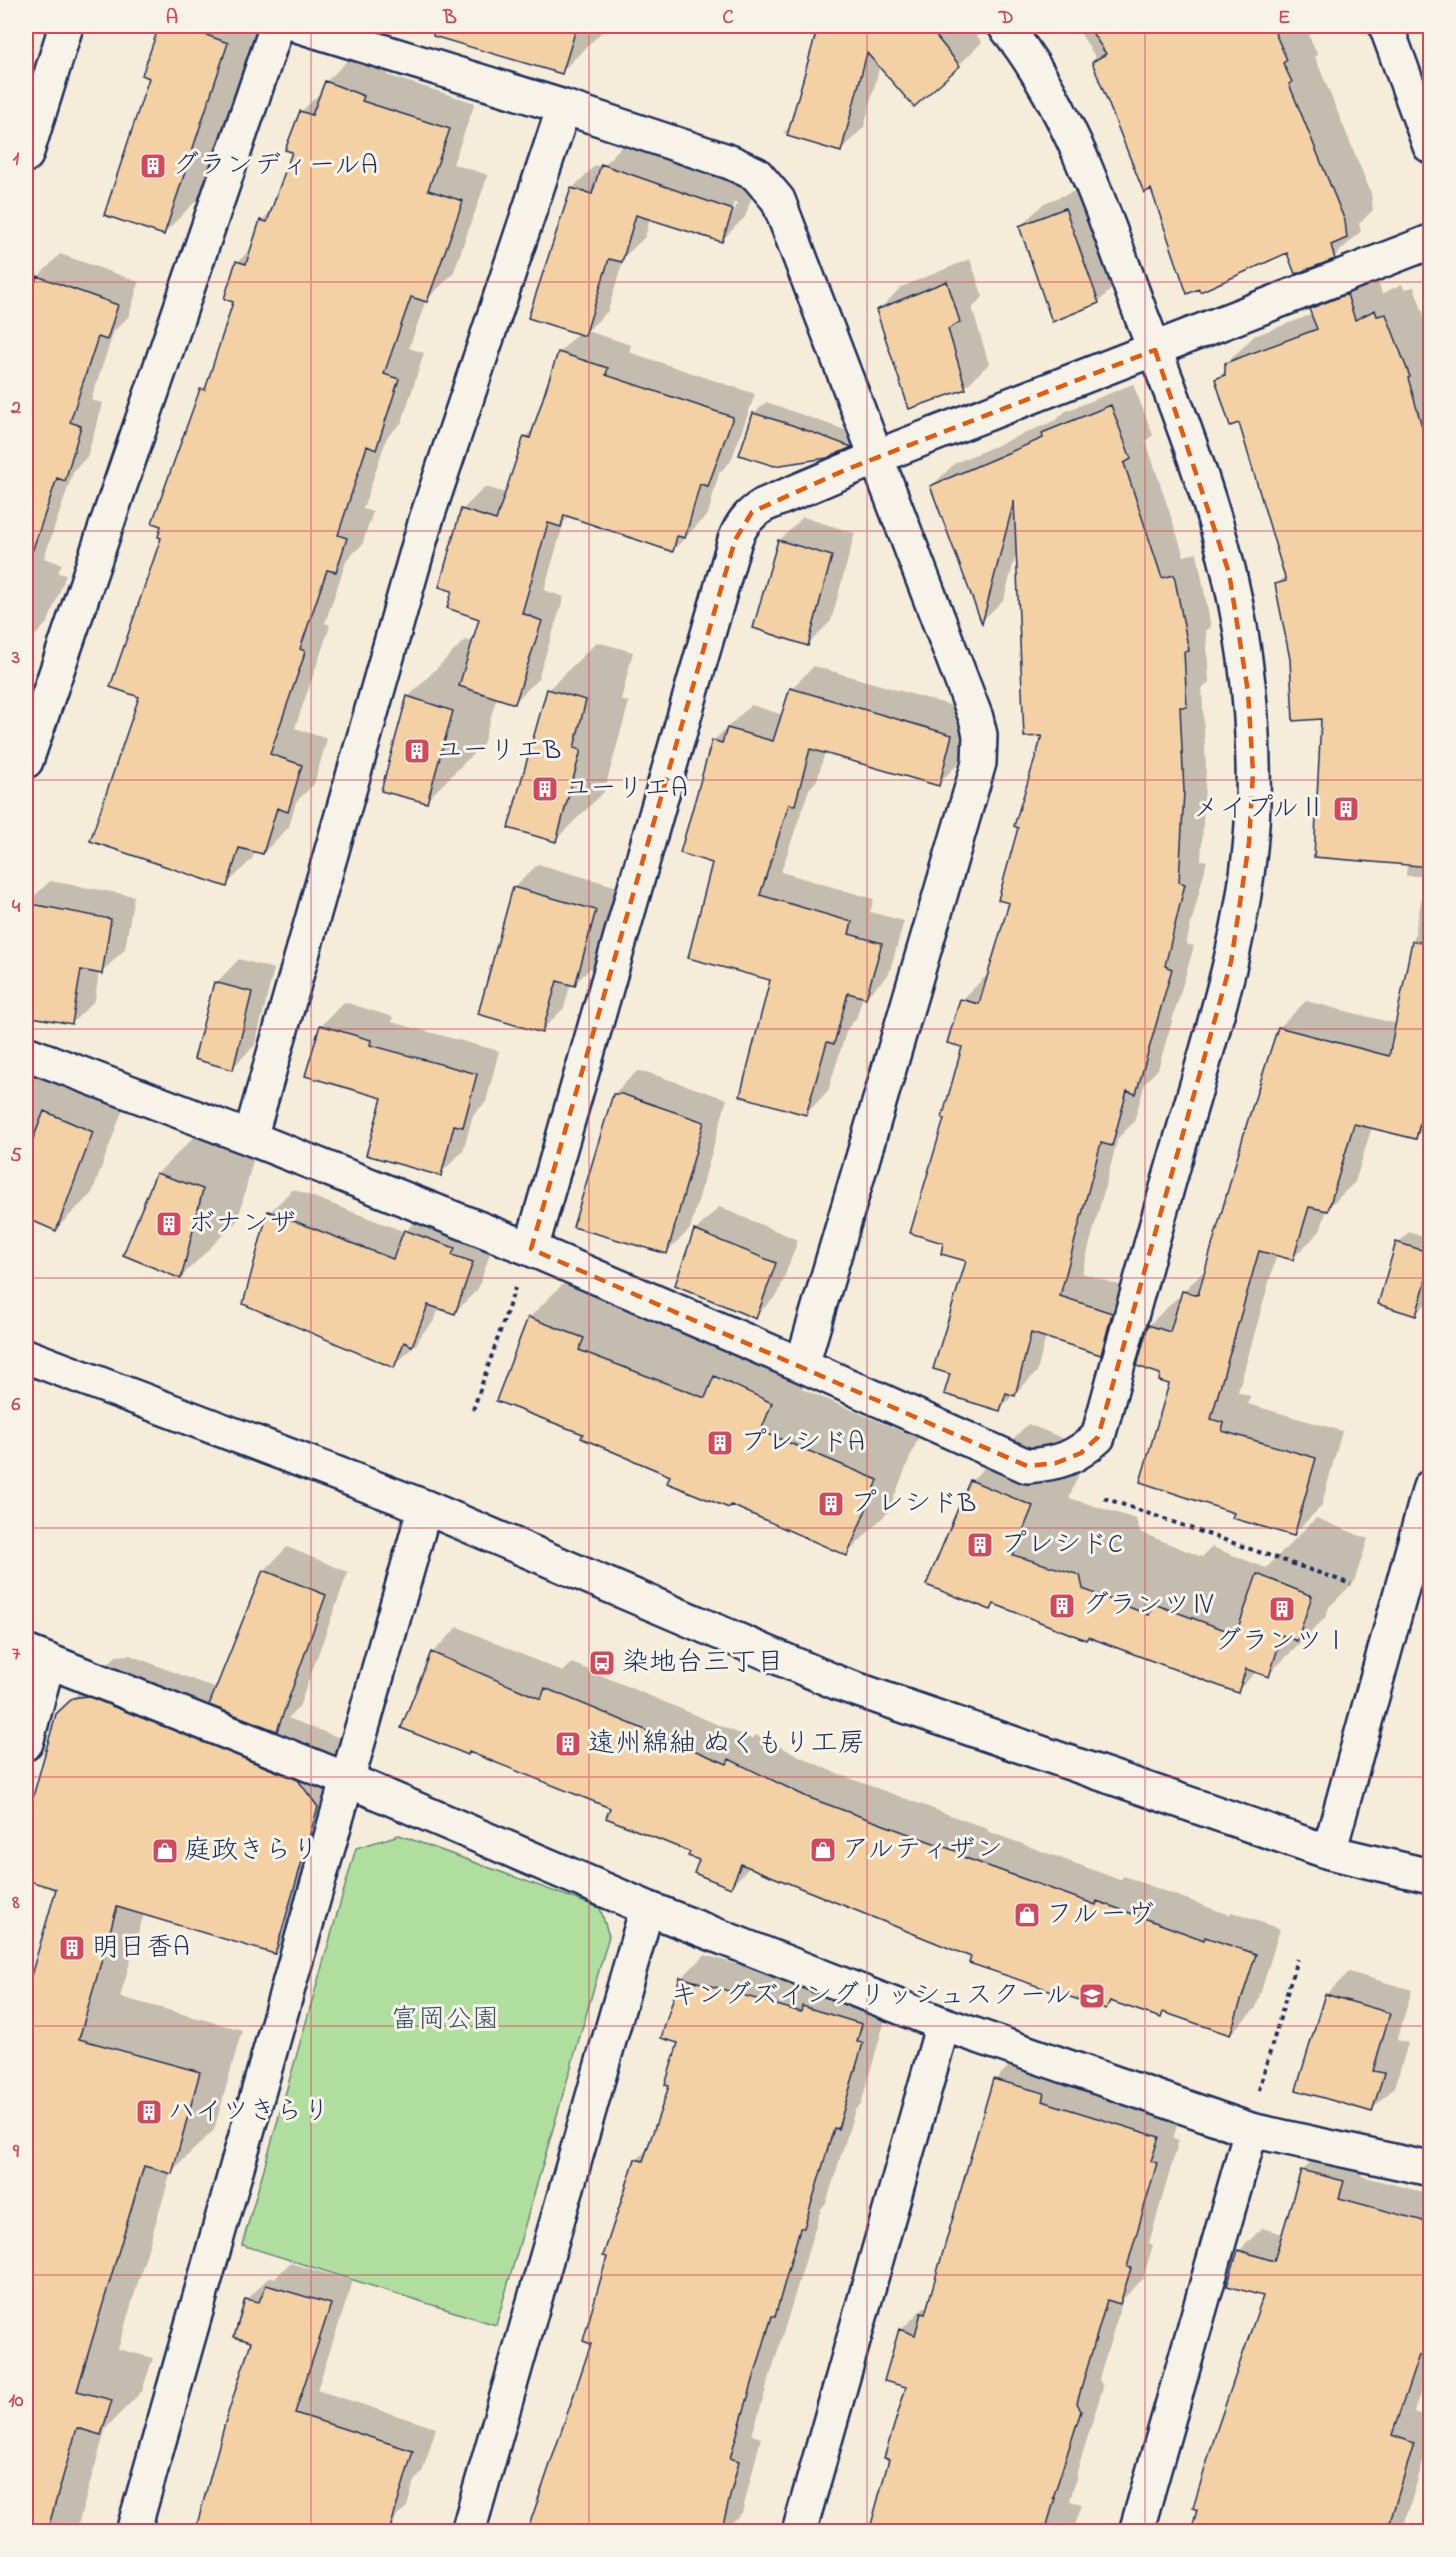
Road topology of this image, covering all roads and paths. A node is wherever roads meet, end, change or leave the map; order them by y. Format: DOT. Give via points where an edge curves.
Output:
graph roads {
  1 [pos="66,26"];
  2 [pos="277,26"];
  3 [pos="300,26"];
  4 [pos="1005,26"];
  5 [pos="1386,26"];
  6 [pos="564,107"];
  7 [pos="1431,146"];
  8 [pos="26,155"];
  9 [pos="1431,242"];
  10 [pos="1155,350"];
  11 [pos="876,458"];
  12 [pos="26,761"];
  13 [pos="26,1053"];
  14 [pos="250,1138"];
  15 [pos="524,1263"];
  16 [pos="26,1356"];
  17 [pos="802,1365"];
  18 [pos="473,1410"];
  19 [pos="1431,1487"];
  20 [pos="1104,1498"];
  21 [pos="425,1507"];
  22 [pos="1351,1584"];
  23 [pos="37,1656"];
  24 [pos="26,1743"];
  25 [pos="348,1780"];
  26 [pos="1329,1852"];
  27 [pos="1431,1876"];
  28 [pos="647,1908"];
  29 [pos="1297,1959"];
  30 [pos="943,2024"];
  31 [pos="1258,2093"];
  32 [pos="1251,2130"];
  33 [pos="1431,2169"];
  34 [pos="133,2532"];
  35 [pos="468,2532"];
  36 [pos="800,2532"];
  37 [pos="1136,2532"];
  1 -- 8 [label="street"];
  2 -- 12 [label="street"];
  3 -- 6 [label="street"];
  4 -- 10 [label="street" via="1030,57 1065,125"];
  5 -- 7 [label="street"];
  6 -- 11 [label="street" via="730,162 756,174 769,187 778,200"];
  6 -- 14 [label="street" via="426,520"];
  9 -- 10 [label="street"];
  10 -- 11 [label="street"];
  10 -- 17 [label="street" via="1229,573 1248,692 1253,807 1232,962 1098,1437 1081,1453 1056,1463 1027,1466"];
  11 -- 15 [label="street" via="764,505 741,524"];
  11 -- 17 [label="street" via="976,718 979,763"];
  13 -- 14 [label="street"];
  14 -- 15 [label="street"];
  15 -- 17 [label="street"];
  15 -- 18 [label="path"];
  16 -- 21 [label="street"];
  19 -- 26 [label="street"];
  20 -- 22 [label="path"];
  21 -- 25 [label="street"];
  21 -- 26 [label="street" via="838,1683"];
  23 -- 24 [label="street"];
  23 -- 25 [label="street"];
  25 -- 28 [label="street"];
  25 -- 34 [label="street"];
  26 -- 27 [label="street"];
  28 -- 30 [label="street"];
  28 -- 35 [label="street"];
  29 -- 31 [label="path"];
  30 -- 32 [label="street"];
  30 -- 36 [label="street"];
  32 -- 33 [label="street"];
  32 -- 37 [label="street"];
}
